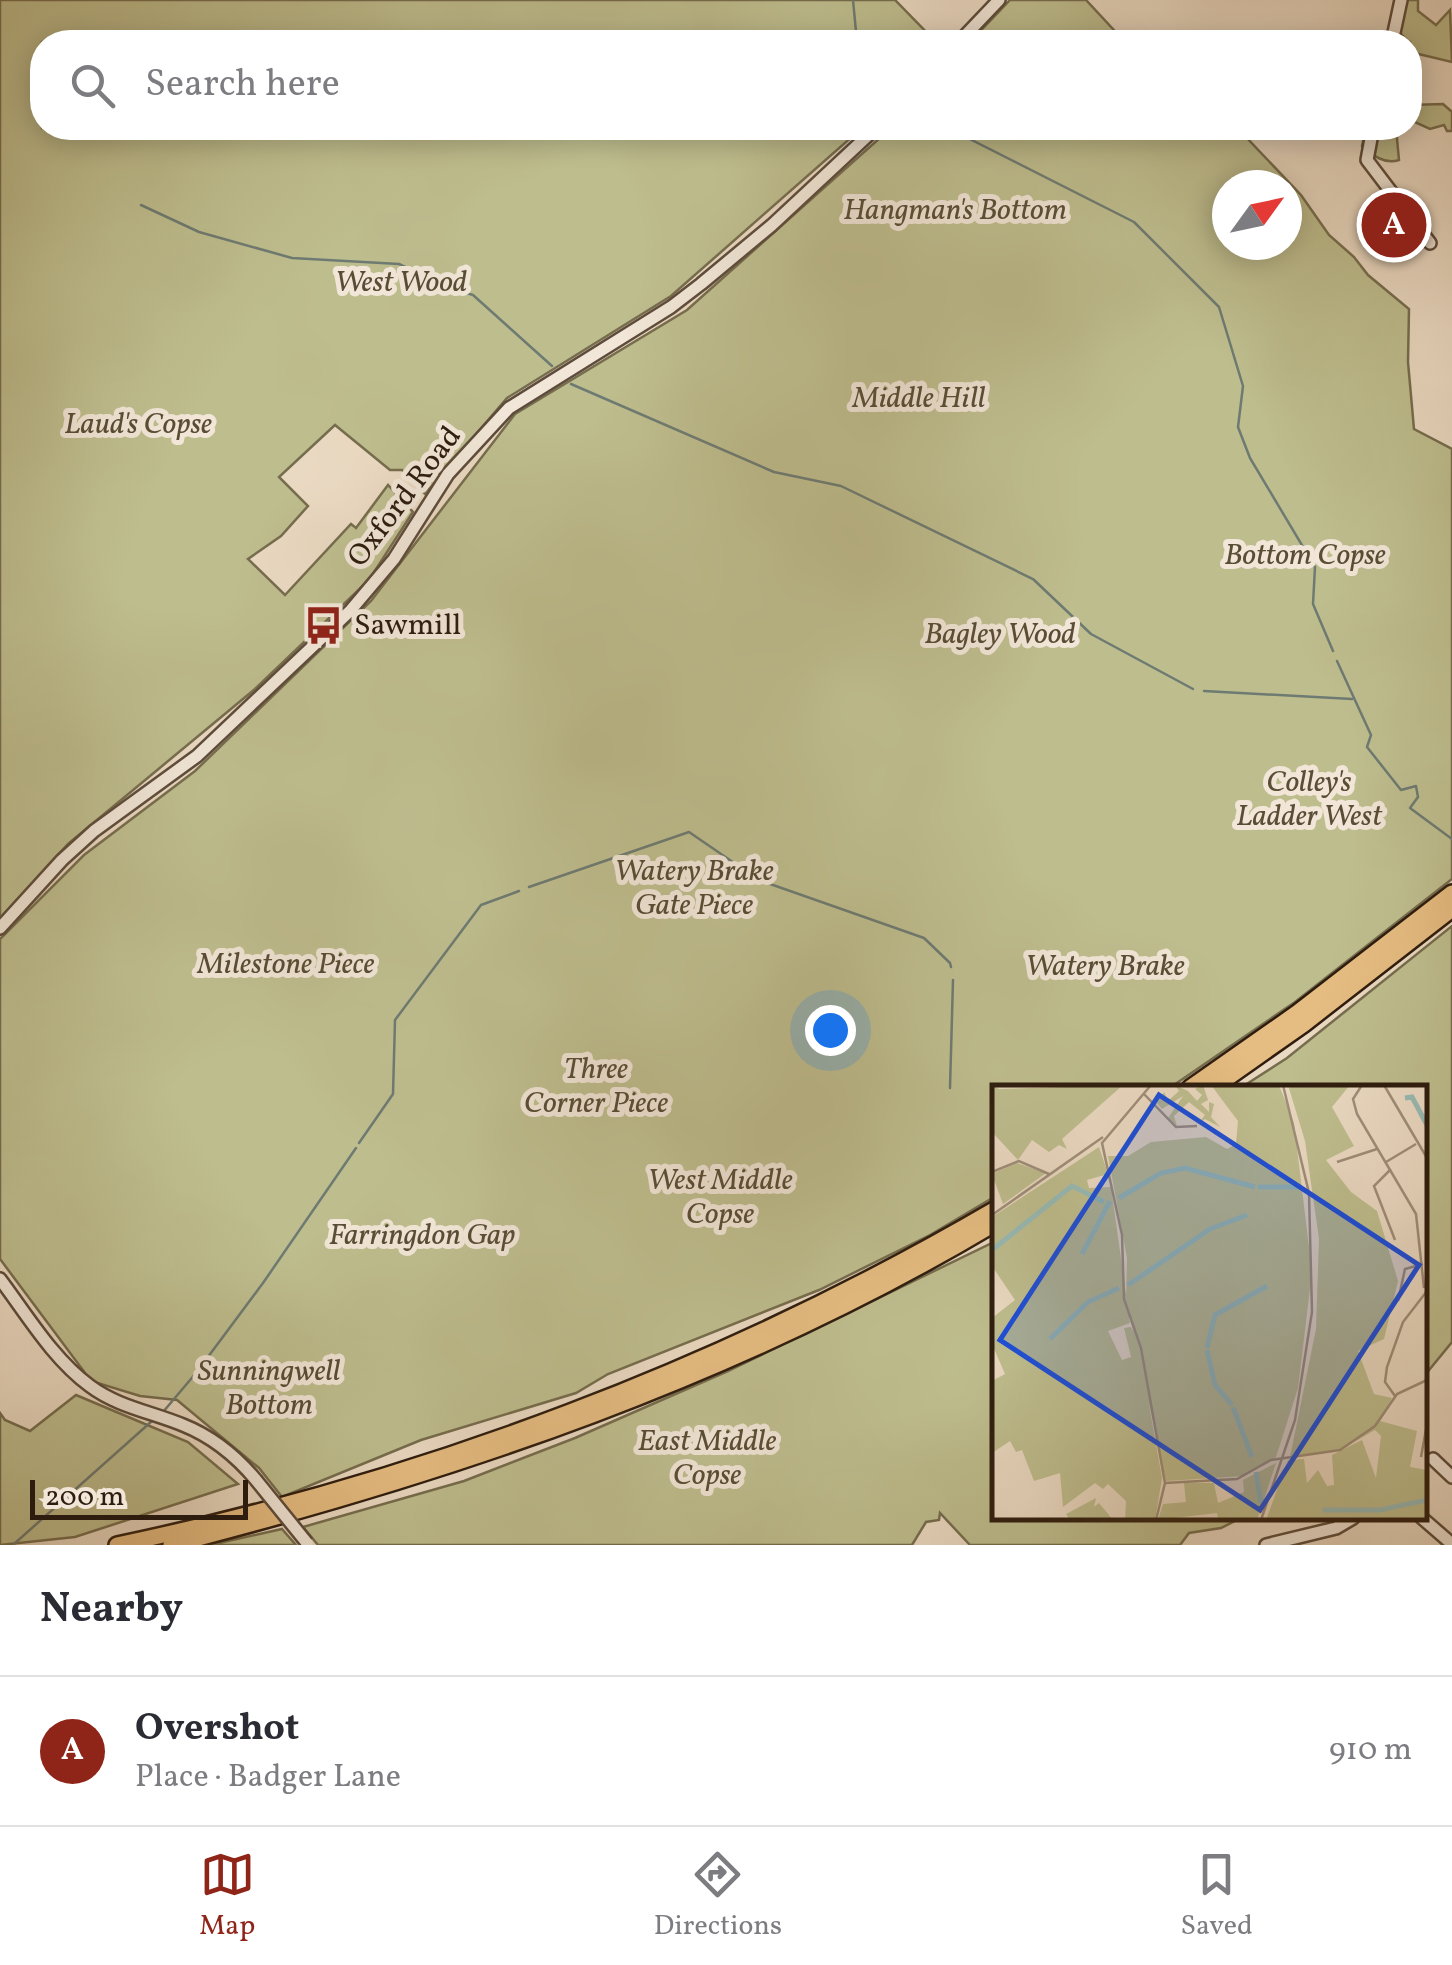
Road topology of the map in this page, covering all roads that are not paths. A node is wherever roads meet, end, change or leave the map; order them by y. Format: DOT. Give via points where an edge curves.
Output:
graph roads {
  1 [pos="999,0"];
  2 [pos="1401,0"];
  3 [pos="970,30"];
  4 [pos="1395,30"];
  5 [pos="863,140"];
  6 [pos="1371,140"];
  7 [pos="1430,243"];
  8 [pos="1452,893"];
  9 [pos="1452,908"];
  10 [pos="0,928"];
  11 [pos="1194,1085"];
  12 [pos="1216,1085"];
  13 [pos="992,1211"];
  14 [pos="992,1225"];
  15 [pos="0,1279"];
  16 [pos="1433,1459"];
  17 [pos="1452,1477"];
  18 [pos="1350,1520"];
  19 [pos="1424,1520"];
  20 [pos="1299,1540"];
  21 [pos="308,1544"];
  22 [pos="1452,1544"];
  23 [pos="117,1545"];
  24 [pos="170,1545"];
  25 [pos="1266,1545"];
  1 -- 3 [label="street"];
  2 -- 4 [label="street"];
  5 -- 10 [label="street, Oxford Road" via="702,284 509,408 448,474 350,611 197,756 62,860"];
  6 -- 7 [label="street" via="1367,160"];
  8 -- 11 [label="highway"];
  9 -- 12 [label="highway"];
  13 -- 23 [label="highway" via="748,1336 572,1409 311,1496"];
  14 -- 24 [label="highway" via="754,1348 559,1428 314,1508"];
  15 -- 21 [label="street, bridge" via="89,1386 213,1440 236,1457"];
  16 -- 17 [label="street"];
  18 -- 20 [label="street"];
  19 -- 22 [label="street"];
  20 -- 25 [label="street"];
}
